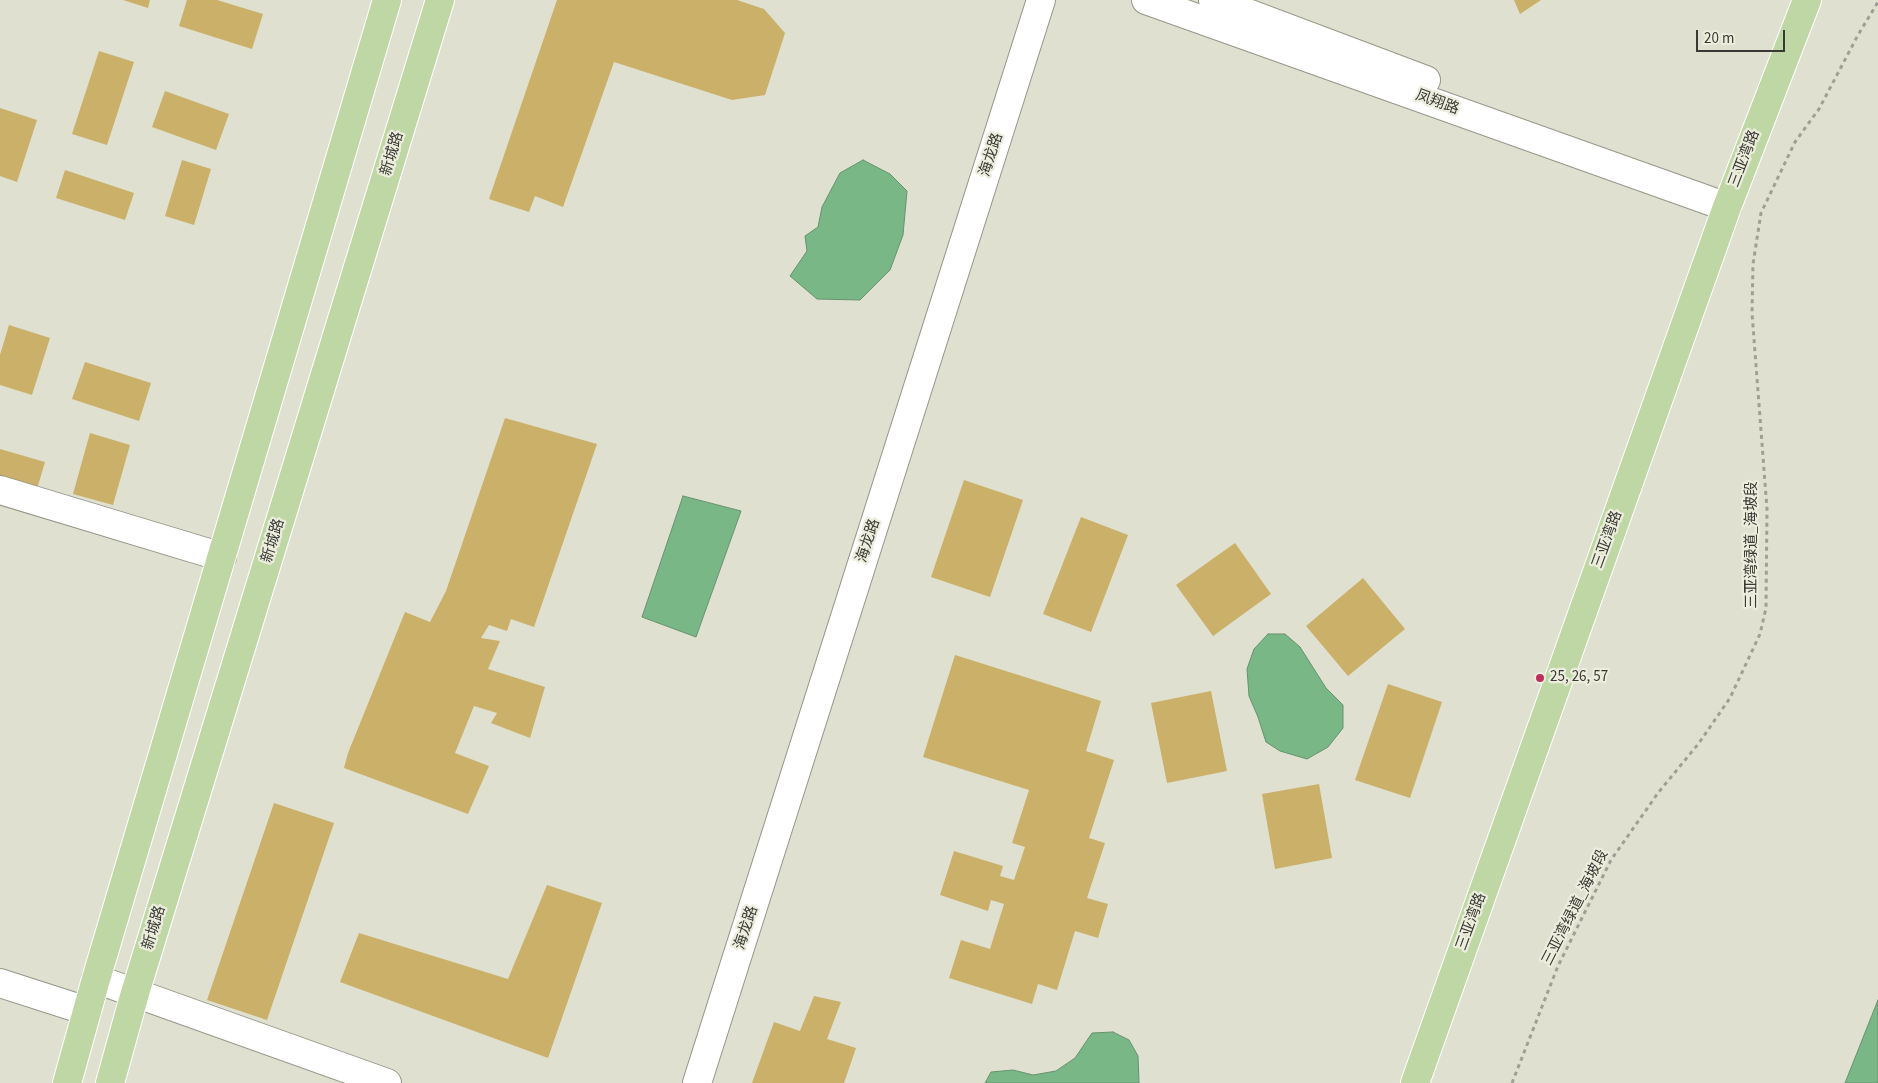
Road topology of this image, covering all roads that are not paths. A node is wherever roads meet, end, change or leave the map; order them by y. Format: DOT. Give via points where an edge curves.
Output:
graph roads {
  1 [pos="387,0"];
  2 [pos="440,0"];
  3 [pos="1041,0"];
  4 [pos="1146,0"];
  5 [pos="1213,0"];
  6 [pos="1807,0"];
  7 [pos="1729,200"];
  8 [pos="0,490"];
  9 [pos="222,557"];
  10 [pos="96,979"];
  11 [pos="0,983"];
  12 [pos="135,993"];
  13 [pos="87,1011"];
  14 [pos="67,1083"];
  15 [pos="110,1083"];
  16 [pos="387,1083"];
  17 [pos="697,1083"];
  18 [pos="1415,1083"];
  1 -- 9 [label="main road"];
  2 -- 12 [label="main road, 新城路"];
  3 -- 17 [label="street, 海龙路"];
  4 -- 7 [label="street, 凤翔路"];
  5 -- 7 [label="street, 凤翔路"];
  6 -- 7 [label="main road, 三亚湾路"];
  7 -- 18 [label="main road, 三亚湾路"];
  8 -- 9 [label="street"];
  9 -- 10 [label="main road"];
  10 -- 12 [label="street"];
  10 -- 13 [label="main road"];
  11 -- 13 [label="street"];
  12 -- 15 [label="main road, 新城路"];
  12 -- 16 [label="street"];
  13 -- 14 [label="main road"];
}
